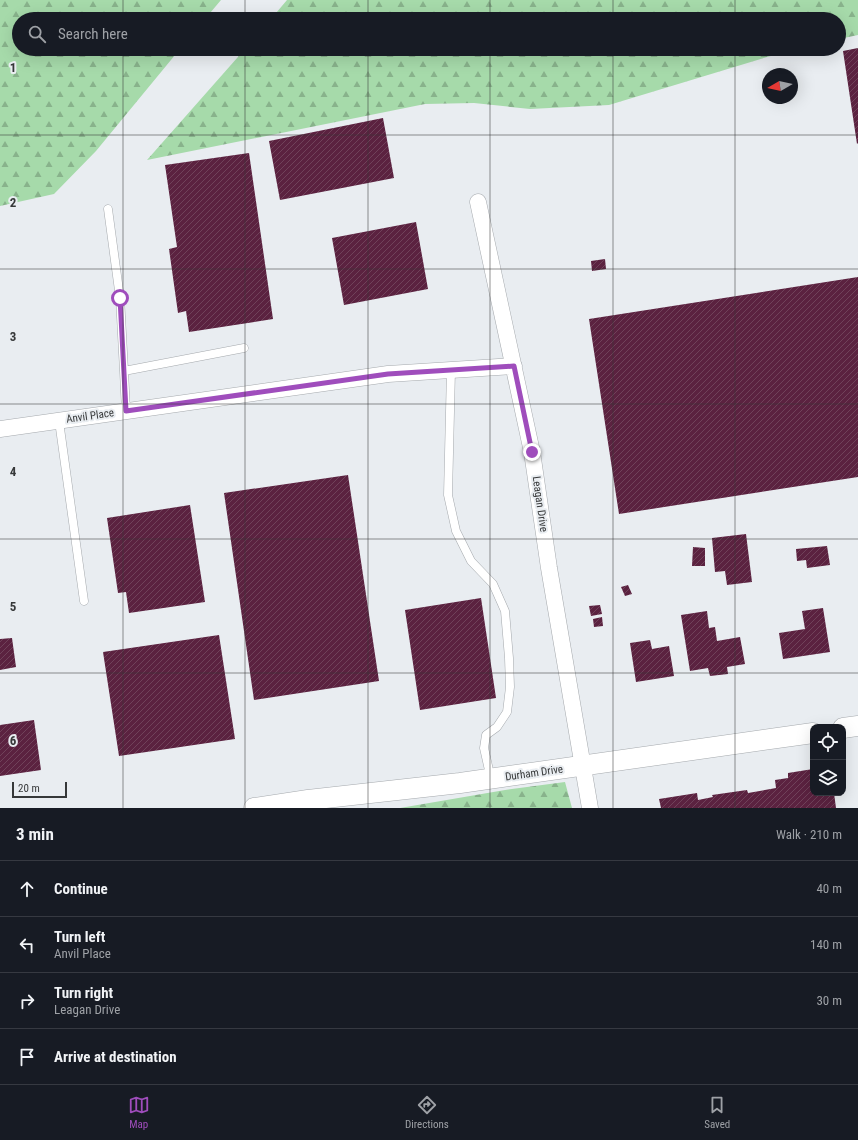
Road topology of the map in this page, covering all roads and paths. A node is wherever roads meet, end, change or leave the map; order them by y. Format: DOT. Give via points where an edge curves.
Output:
graph roads {
  1 [pos="478,202"];
  2 [pos="108,209"];
  3 [pos="244,348"];
  4 [pos="514,366"];
  5 [pos="451,370"];
  6 [pos="124,371"];
  7 [pos="126,411"];
  8 [pos="59,420"];
  9 [pos="0,429"];
  10 [pos="84,601"];
  11 [pos="858,726"];
  12 [pos="846,728"];
  13 [pos="810,733"];
  14 [pos="583,766"];
  15 [pos="491,779"];
  16 [pos="254,808"];
  17 [pos="590,808"];
  1 -- 4 [label="street, Leagan Drive"];
  2 -- 6 [label="lane" via="120,298"];
  3 -- 6 [label="lane"];
  4 -- 5 [label="street, Anvil Place"];
  4 -- 14 [label="street, Leagan Drive" via="532,452"];
  5 -- 7 [label="street, Anvil Place" via="388,374"];
  5 -- 15 [label="lane" via="448,495 459,537 471,560 493,584 505,611 510,658 507,712 497,727 486,735 484,748"];
  6 -- 7 [label="lane"];
  7 -- 8 [label="street, Anvil Place"];
  8 -- 9 [label="street, Anvil Place"];
  8 -- 10 [label="lane"];
  11 -- 12 [label="street"];
  13 -- 14 [label="street, Durham Drive"];
  14 -- 15 [label="street, Durham Drive"];
  14 -- 17 [label="street, Leagan Drive"];
  15 -- 16 [label="street, Durham Drive"];
}
